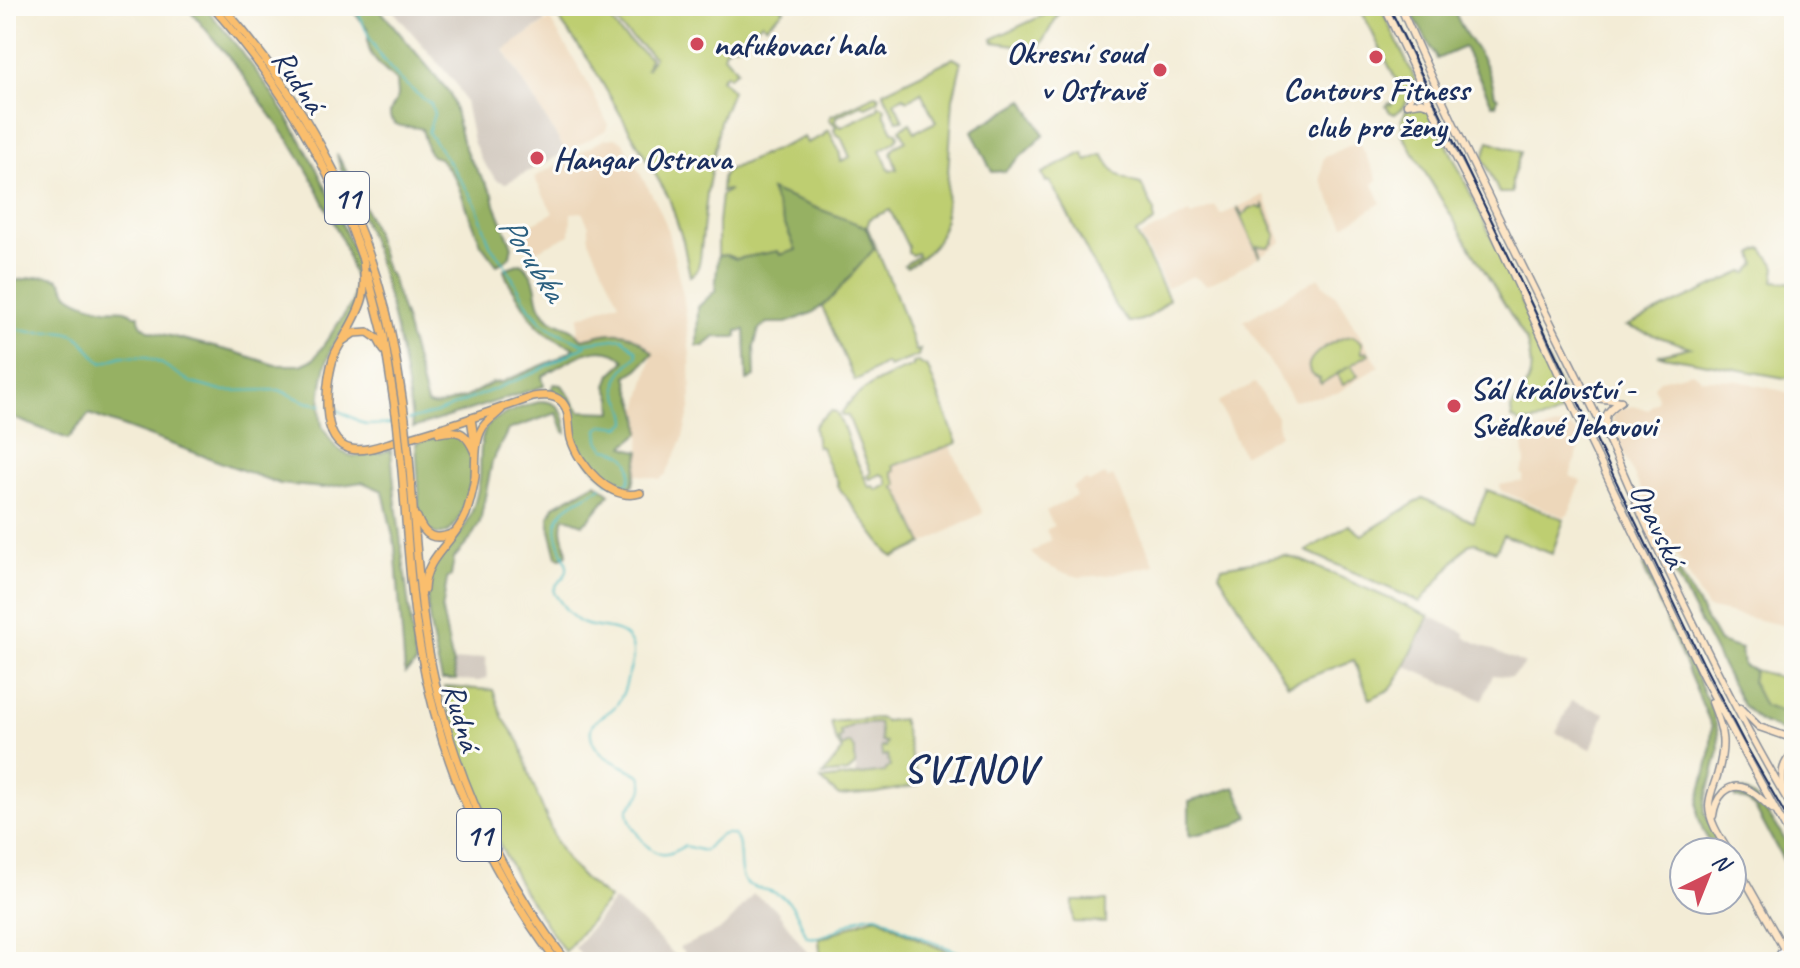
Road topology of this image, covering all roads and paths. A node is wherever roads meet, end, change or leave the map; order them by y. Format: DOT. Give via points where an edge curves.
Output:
graph roads {
  1 [pos="212,6"];
  2 [pos="222,6"];
  3 [pos="1384,6"];
  4 [pos="1400,6"];
  5 [pos="1419,79"];
  6 [pos="1431,105"];
  7 [pos="363,259"];
  8 [pos="342,341"];
  9 [pos="388,359"];
  10 [pos="1581,388"];
  11 [pos="506,406"];
  12 [pos="471,418"];
  13 [pos="401,420"];
  14 [pos="416,436"];
  15 [pos="1608,440"];
  16 [pos="476,455"];
  17 [pos="405,459"];
  18 [pos="640,493"];
  19 [pos="413,506"];
  20 [pos="455,532"];
  21 [pos="425,628"];
  22 [pos="1703,676"];
  23 [pos="434,695"];
  24 [pos="1732,698"];
  25 [pos="1794,739"];
  26 [pos="1794,752"];
  27 [pos="1783,793"];
  28 [pos="1794,811"];
  29 [pos="1776,813"];
  30 [pos="1713,820"];
  31 [pos="1721,836"];
  32 [pos="1794,844"];
  33 [pos="1748,884"];
  34 [pos="1794,948"];
  35 [pos="1784,949"];
  36 [pos="557,962"];
  37 [pos="567,962"];
  38 [pos="1780,962"];
  1 -- 7 [label="highway, Rudná / 11" via="299,122"];
  2 -- 13 [label="highway, Rudná / 11" via="286,87 345,194 387,312"];
  3 -- 5 [label="main road, Opavská"];
  4 -- 10 [label="main road, Opavská"];
  5 -- 6 [label="main road, Opavská"];
  5 -- 6 [label="main road" via="1407,104"];
  6 -- 22 [label="main road, Opavská"];
  7 -- 8 [label="highway" via="364,297"];
  7 -- 9 [label="highway, Rudná / 11"];
  8 -- 9 [label="highway" via="368,332"];
  8 -- 14 [label="highway" via="327,391 336,438 347,448 360,450"];
  9 -- 13 [label="highway, Rudná / 11"];
  10 -- 15 [label="main road, Opavská"];
  10 -- 15 [label="main road" via="1595,398 1621,401 1605,418"];
  11 -- 12 [label="highway"];
  11 -- 16 [label="highway" via="483,427"];
  11 -- 18 [label="highway" via="538,396 559,399 584,463 612,490"];
  12 -- 14 [label="highway"];
  12 -- 16 [label="highway"];
  13 -- 17 [label="highway, 11, bridge"];
  14 -- 16 [label="highway" via="456,431"];
  15 -- 24 [label="main road, Opavská"];
  16 -- 20 [label="highway" via="470,502"];
  17 -- 19 [label="highway, Rudná / 11"];
  17 -- 23 [label="highway, Rudná / 11" via="412,591 423,664"];
  19 -- 20 [label="highway" via="428,535 439,538"];
  19 -- 21 [label="highway, Rudná / 11"];
  20 -- 21 [label="highway" via="426,575"];
  21 -- 23 [label="highway, Rudná / 11"];
  22 -- 29 [label="main road, Opavská"];
  22 -- 30 [label="main road" via="1723,738 1709,805"];
  23 -- 36 [label="highway, Rudná / 11" via="451,765 480,836"];
  23 -- 37 [label="highway, Rudná / 11" via="492,844"];
  24 -- 25 [label="main road" via="1759,727"];
  24 -- 27 [label="main road, Opavská"];
  26 -- 27 [label="main road" via="1782,769"];
  27 -- 28 [label="main road, Opavská"];
  29 -- 30 [label="main road" via="1749,789 1736,786 1717,800"];
  29 -- 32 [label="main road, Opavská"];
  30 -- 31 [label="main road"];
  33 -- 35 [label="main road"];
  34 -- 35 [label="street"];
  35 -- 38 [label="street"];
}
